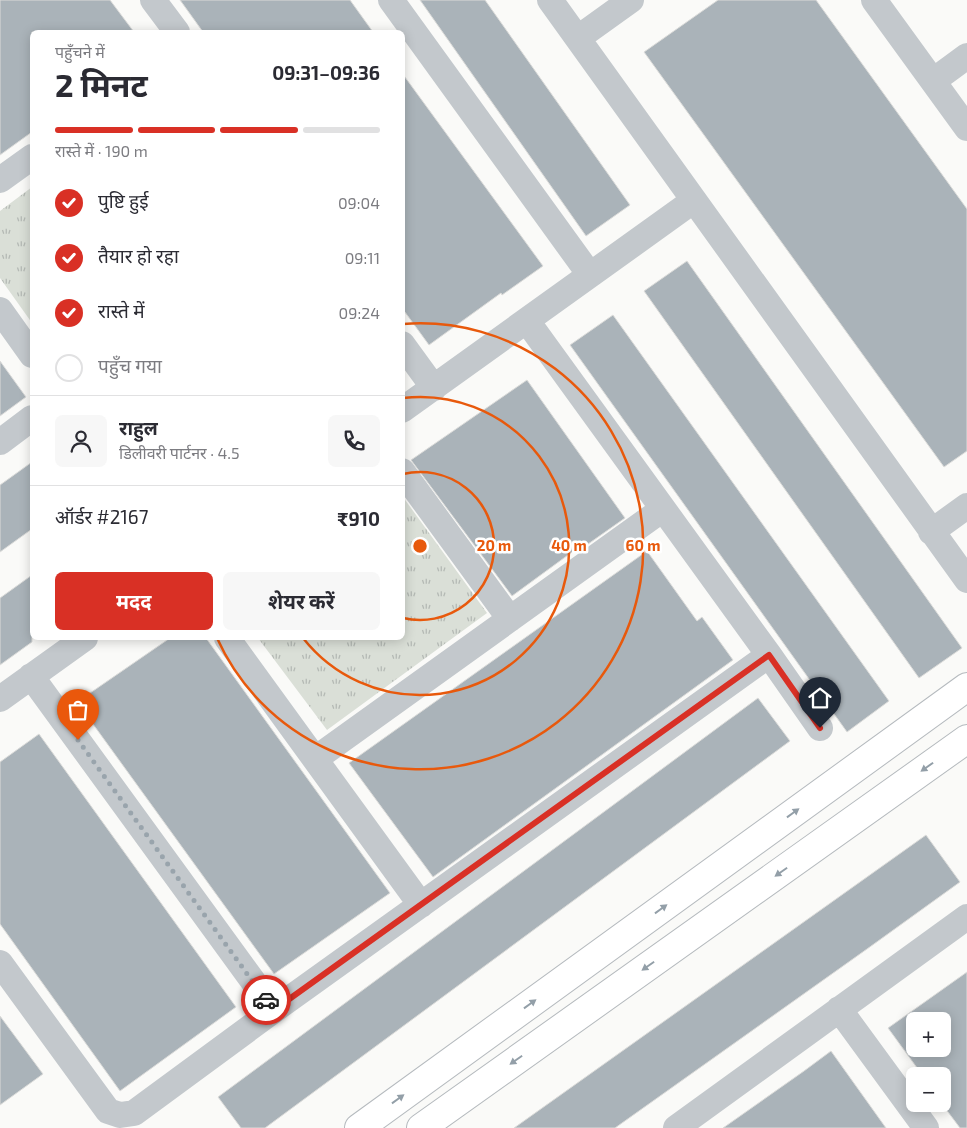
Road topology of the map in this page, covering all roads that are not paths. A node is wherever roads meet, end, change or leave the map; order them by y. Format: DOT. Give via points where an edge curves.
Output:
graph roads {
  1 [pos="153,0"];
  2 [pos="390,0"];
  3 [pos="550,0"];
  4 [pos="630,0"];
  5 [pos="874,0"];
  6 [pos="176,30"];
  7 [pos="578,38"];
  8 [pos="967,56"];
  9 [pos="933,81"];
  10 [pos="967,128"];
  11 [pos="30,158"];
  12 [pos="0,180"];
  13 [pos="693,201"];
  14 [pos="590,275"];
  15 [pos="0,310"];
  16 [pos="526,321"];
  17 [pos="405,348"];
  18 [pos="30,352"];
  19 [pos="434,388"];
  20 [pos="405,408"];
  21 [pos="30,420"];
  22 [pos="0,442"];
  23 [pos="405,475"];
  24 [pos="967,506"];
  25 [pos="663,509"];
  26 [pos="931,532"];
  27 [pos="967,580"];
  28 [pos="510,619"];
  29 [pos="82,640"];
  30 [pos="227,640"];
  31 [pos="769,655"];
  32 [pos="32,676"];
  33 [pos="967,687"];
  34 [pos="0,699"];
  35 [pos="820,728"];
  36 [pos="967,739"];
  37 [pos="315,759"];
  38 [pos="420,905"];
  39 [pos="967,917"];
  40 [pos="0,962"];
  41 [pos="274,1010"];
  42 [pos="839,1010"];
  43 [pos="359,1128"];
  44 [pos="421,1128"];
  45 [pos="676,1128"];
  46 [pos="926,1128"];
  1 -- 6 [label="street"];
  2 -- 14 [label="street"];
  3 -- 7 [label="street"];
  4 -- 7 [label="street"];
  5 -- 9 [label="street"];
  7 -- 13 [label="street"];
  8 -- 9 [label="street"];
  9 -- 10 [label="street"];
  11 -- 12 [label="street"];
  13 -- 14 [label="street"];
  13 -- 26 [label="street"];
  14 -- 16 [label="street"];
  15 -- 18 [label="street"];
  16 -- 19 [label="street"];
  16 -- 25 [label="street"];
  17 -- 19 [label="street"];
  19 -- 20 [label="street"];
  21 -- 22 [label="street"];
  23 -- 28 [label="street"];
  24 -- 26 [label="street"];
  25 -- 28 [label="street"];
  25 -- 31 [label="street"];
  26 -- 27 [label="street"];
  28 -- 37 [label="street"];
  29 -- 32 [label="street"];
  30 -- 37 [label="street"];
  31 -- 35 [label="street"];
  31 -- 38 [label="street"];
  32 -- 34 [label="street"];
  32 -- 41 [label="street"];
  43 -- 33 [label="main road, one-way"];
  36 -- 44 [label="main road, one-way"];
  37 -- 38 [label="street"];
  38 -- 41 [label="street"];
  39 -- 42 [label="street"];
  40 -- 41 [label="street" via="108,1111 120,1115 134,1113"];
  42 -- 45 [label="street"];
  42 -- 46 [label="street"];
}
